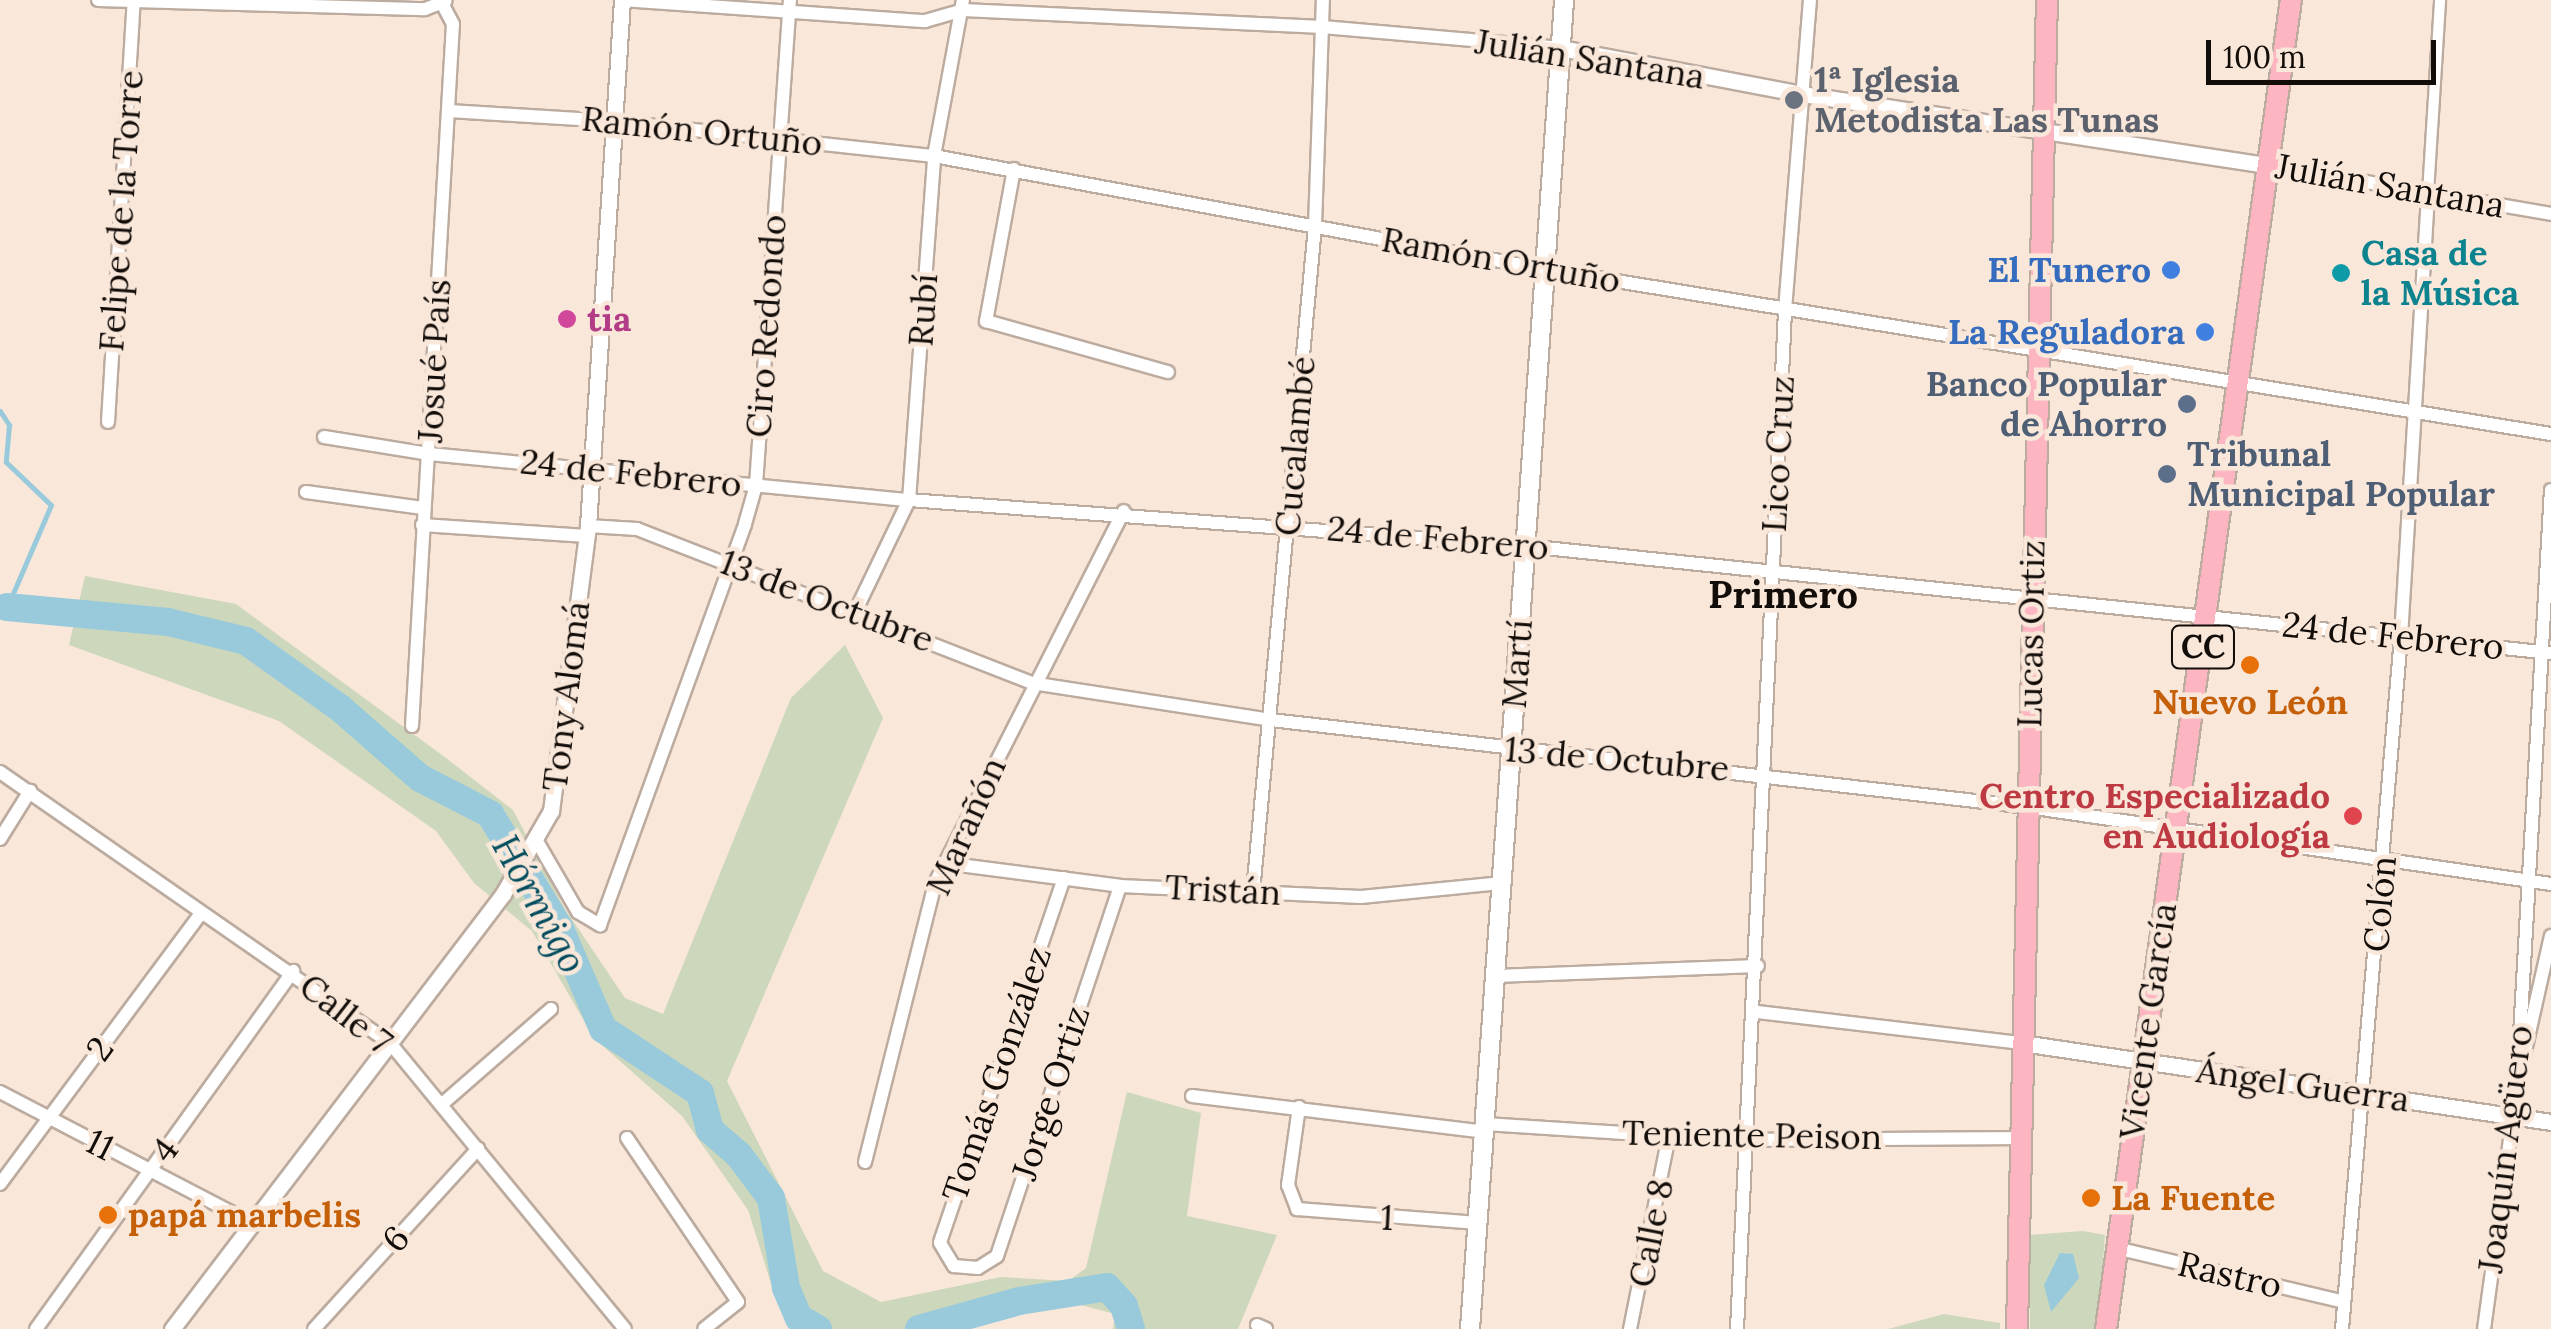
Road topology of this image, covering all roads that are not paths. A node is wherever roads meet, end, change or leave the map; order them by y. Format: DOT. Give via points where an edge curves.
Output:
graph roads {
  1 [pos="98,0"];
  2 [pos="622,0"];
  3 [pos="1323,0"];
  4 [pos="1564,0"];
  5 [pos="1810,0"];
  6 [pos="2047,0"];
  7 [pos="2291,0"];
  8 [pos="2440,0"];
  9 [pos="134,1"];
  10 [pos="442,1"];
  11 [pos="280,4"];
  12 [pos="963,5"];
  13 [pos="789,6"];
  14 [pos="1322,27"];
  15 [pos="1561,48"];
  16 [pos="1802,94"];
  17 [pos="449,111"];
  18 [pos="611,121"];
  19 [pos="2042,132"];
  20 [pos="778,138"];
  21 [pos="934,156"];
  22 [pos="2268,165"];
  23 [pos="1014,169"];
  24 [pos="2428,193"];
  25 [pos="2551,214"];
  26 [pos="1315,226"];
  27 [pos="1543,268"];
  28 [pos="1785,310"];
  29 [pos="2035,350"];
  30 [pos="1168,372"];
  31 [pos="2238,383"];
  32 [pos="2413,412"];
  33 [pos="108,422"];
  34 [pos="2551,434"];
  35 [pos="324,437"];
  36 [pos="429,454"];
  37 [pos="593,469"];
  38 [pos="756,485"];
  39 [pos="2551,490"];
  40 [pos="306,492"];
  41 [pos="909,500"];
  42 [pos="424,508"];
  43 [pos="1124,512"];
  44 [pos="1288,524"];
  45 [pos="422,526"];
  46 [pos="587,531"];
  47 [pos="1526,546"];
  48 [pos="730,562"];
  49 [pos="1772,572"];
  50 [pos="2033,599"];
  51 [pos="856,610"];
  52 [pos="2207,617"];
  53 [pos="2401,637"];
  54 [pos="2548,653"];
  55 [pos="1032,683"];
  56 [pos="1270,720"];
  57 [pos="412,726"];
  58 [pos="1511,750"];
  59 [pos="0,772"];
  60 [pos="1766,773"];
  61 [pos="30,791"];
  62 [pos="2028,807"];
  63 [pos="2178,827"];
  64 [pos="0,839"];
  65 [pos="535,848"];
  66 [pos="2384,859"];
  67 [pos="944,863"];
  68 [pos="1064,878"];
  69 [pos="2529,882"];
  70 [pos="1502,883"];
  71 [pos="2551,884"];
  72 [pos="1120,886"];
  73 [pos="1252,892"];
  74 [pos="200,913"];
  75 [pos="2551,936"];
  76 [pos="1758,966"];
  77 [pos="293,972"];
  78 [pos="1495,976"];
  79 [pos="551,1010"];
  80 [pos="1756,1012"];
  81 [pos="2022,1043"];
  82 [pos="390,1044"];
  83 [pos="2141,1062"];
  84 [pos="2517,1088"];
  85 [pos="0,1092"];
  86 [pos="2364,1094"];
  87 [pos="1192,1096"];
  88 [pos="441,1104"];
  89 [pos="1299,1107"];
  90 [pos="2512,1116"];
  91 [pos="48,1119"];
  92 [pos="2551,1122"];
  93 [pos="1484,1128"];
  94 [pos="1670,1136"];
  95 [pos="627,1138"];
  96 [pos="2019,1138"];
  97 [pos="1750,1140"];
  98 [pos="478,1149"];
  99 [pos="864,1162"];
  100 [pos="150,1171"];
  101 [pos="0,1184"];
  102 [pos="1478,1223"];
  103 [pos="254,1224"];
  104 [pos="2116,1248"];
  105 [pos="954,1266"];
  106 [pos="2344,1302"];
  107 [pos="2017,1324"];
  108 [pos="36,1329"];
  109 [pos="172,1329"];
  110 [pos="314,1329"];
  111 [pos="625,1329"];
  112 [pos="704,1329"];
  113 [pos="1470,1329"];
  114 [pos="1630,1329"];
  115 [pos="1737,1329"];
  116 [pos="2106,1329"];
  117 [pos="2342,1329"];
  118 [pos="2484,1329"];
  1 -- 9 [label="street"];
  2 -- 13 [label="street, Julián Santana"];
  2 -- 18 [label="street, Tony Alomá"];
  3 -- 14 [label="street, Cucalambé"];
  4 -- 15 [label="main road, Martí"];
  5 -- 16 [label="street, Lico Cruz"];
  6 -- 19 [label="main road, Lucas Ortiz"];
  7 -- 22 [label="main road, Vicente García / CC"];
  8 -- 24 [label="street, Colón"];
  9 -- 11 [label="street"];
  9 -- 33 [label="street, Felipe de la Torre"];
  10 -- 11 [label="street"];
  10 -- 17 [label="street, Josué País" via="453,24"];
  12 -- 13 [label="street, Julián Santana" via="925,21"];
  12 -- 14 [label="street, Julián Santana"];
  12 -- 21 [label="street, Rubí"];
  13 -- 20 [label="street, Ciro Redondo"];
  14 -- 15 [label="street, Julián Santana"];
  14 -- 26 [label="street, Cucalambé"];
  15 -- 16 [label="street, Julián Santana"];
  15 -- 27 [label="main road, Martí"];
  16 -- 19 [label="street, Julián Santana"];
  16 -- 28 [label="street, Lico Cruz"];
  17 -- 18 [label="street, Ramón Ortuño"];
  17 -- 36 [label="street, Josué País"];
  18 -- 20 [label="street, Ramón Ortuño"];
  18 -- 37 [label="street, Tony Alomá"];
  19 -- 22 [label="street, Julián Santana"];
  19 -- 29 [label="main road, Lucas Ortiz"];
  20 -- 21 [label="street, Ramón Ortuño"];
  20 -- 38 [label="street, Ciro Redondo"];
  21 -- 23 [label="street, Ramón Ortuño"];
  21 -- 41 [label="street, Rubí"];
  22 -- 24 [label="street, Julián Santana"];
  22 -- 31 [label="main road, Vicente García / CC"];
  23 -- 26 [label="street, Ramón Ortuño"];
  23 -- 30 [label="street" via="986,321"];
  24 -- 25 [label="street, Julián Santana"];
  24 -- 32 [label="street, Colón"];
  26 -- 27 [label="street, Ramón Ortuño"];
  26 -- 44 [label="street, Cucalambé"];
  27 -- 28 [label="street, Ramón Ortuño"];
  27 -- 47 [label="main road, Martí"];
  28 -- 29 [label="street, Ramón Ortuño"];
  28 -- 49 [label="street, Lico Cruz"];
  29 -- 31 [label="street, Ramón Ortuño"];
  29 -- 50 [label="main road, Lucas Ortiz"];
  31 -- 32 [label="street, Ramón Ortuño"];
  31 -- 52 [label="main road, Vicente García / CC"];
  32 -- 34 [label="street, Ramón Ortuño"];
  32 -- 53 [label="street, Colón"];
  35 -- 36 [label="street, 24 de Febrero"];
  36 -- 37 [label="street, 24 de Febrero"];
  36 -- 42 [label="street, Josué País"];
  37 -- 38 [label="street, 24 de Febrero"];
  37 -- 46 [label="street, Tony Alomá"];
  38 -- 41 [label="street, 24 de Febrero"];
  38 -- 48 [label="street, Ciro Redondo"];
  39 -- 54 [label="street, Joaquín Agüero"];
  40 -- 42 [label="street"];
  41 -- 43 [label="street, 24 de Febrero"];
  41 -- 51 [label="street, Rubí"];
  42 -- 45 [label="street, Josué País"];
  43 -- 44 [label="street, 24 de Febrero"];
  43 -- 55 [label="street, Marañón"];
  44 -- 47 [label="street, 24 de Febrero"];
  44 -- 56 [label="street, Cucalambé"];
  45 -- 46 [label="street, 13 de Octubre"];
  45 -- 57 [label="street, Josué País"];
  46 -- 48 [label="street, 13 de Octubre" via="637,530"];
  46 -- 65 [label="street, Tony Alomá" via="554,794"];
  47 -- 49 [label="street, 24 de Febrero"];
  47 -- 58 [label="main road, Martí"];
  48 -- 51 [label="street, 13 de Octubre"];
  48 -- 65 [label="street, Ciro Redondo" via="600,925 578,912"];
  49 -- 50 [label="street, 24 de Febrero"];
  49 -- 60 [label="street, Lico Cruz"];
  50 -- 52 [label="street, 24 de Febrero"];
  50 -- 62 [label="main road, Lucas Ortiz"];
  51 -- 55 [label="street, 13 de Octubre"];
  52 -- 53 [label="street, 24 de Febrero"];
  52 -- 63 [label="main road, Vicente García / CC"];
  53 -- 54 [label="street, 24 de Febrero"];
  53 -- 66 [label="street, Colón"];
  54 -- 69 [label="street, Joaquín Agüero"];
  55 -- 56 [label="street, 13 de Octubre"];
  55 -- 67 [label="street, Marañón"];
  56 -- 58 [label="street, 13 de Octubre"];
  56 -- 73 [label="street, Cucalambé"];
  58 -- 60 [label="street, 13 de Octubre"];
  58 -- 70 [label="main road, Martí"];
  59 -- 61 [label="street, Calle 7"];
  60 -- 62 [label="street, 13 de Octubre"];
  60 -- 76 [label="street, Lico Cruz"];
  61 -- 64 [label="street"];
  61 -- 74 [label="street, Calle 7"];
  62 -- 63 [label="street, 13 de Octubre"];
  62 -- 81 [label="main road, Lucas Ortiz"];
  63 -- 66 [label="street, 13 de Octubre"];
  63 -- 83 [label="main road, Vicente García / CC"];
  65 -- 82 [label="street, Tony Alomá"];
  66 -- 69 [label="street, 13 de Octubre"];
  66 -- 86 [label="street, Colón"];
  67 -- 68 [label="street, Tristán"];
  67 -- 99 [label="street, Marañón"];
  68 -- 72 [label="street, Tristán"];
  68 -- 105 [label="street, Tomás González" via="940,1242"];
  69 -- 71 [label="street, 13 de Octubre"];
  69 -- 84 [label="street, Joaquín Agüero"];
  70 -- 73 [label="street, Tristán" via="1361,897"];
  70 -- 78 [label="main road, Martí"];
  72 -- 73 [label="street, Tristán"];
  72 -- 105 [label="street, Jorge Ortiz" via="997,1256 978,1268"];
  74 -- 77 [label="street, Calle 7"];
  74 -- 91 [label="street, 2"];
  75 -- 84 [label="street"];
  76 -- 78 [label="street"];
  76 -- 80 [label="street, Lico Cruz"];
  77 -- 82 [label="street, Calle 7"];
  77 -- 100 [label="street, 4"];
  78 -- 93 [label="main road, Martí"];
  79 -- 88 [label="street"];
  80 -- 81 [label="street, Ángel Guerra"];
  80 -- 97 [label="street, Lico Cruz"];
  81 -- 83 [label="street, Ángel Guerra"];
  81 -- 96 [label="main road, Lucas Ortiz"];
  82 -- 88 [label="street, Calle 7"];
  82 -- 103 [label="street, Tony Alomá"];
  83 -- 86 [label="street, Ángel Guerra"];
  83 -- 104 [label="main road, Vicente García / CC"];
  84 -- 90 [label="street, Joaquín Agüero"];
  85 -- 91 [label="street, 11"];
  86 -- 90 [label="street, Ángel Guerra"];
  86 -- 106 [label="street, Colón"];
  87 -- 89 [label="street, Teniente Peison"];
  88 -- 98 [label="street, Calle 7"];
  89 -- 93 [label="street, Teniente Peison"];
  89 -- 102 [label="street, 1" via="1288,1184 1296,1208"];
  90 -- 92 [label="street, Ángel Guerra"];
  90 -- 118 [label="street, Joaquín Agüero"];
  91 -- 100 [label="street, 11"];
  91 -- 101 [label="street, 2"];
  93 -- 94 [label="street, Teniente Peison"];
  93 -- 102 [label="main road, Martí"];
  94 -- 97 [label="street, Teniente Peison"];
  94 -- 114 [label="street, Calle 8"];
  95 -- 112 [label="street" via="738,1302"];
  96 -- 97 [label="street, Teniente Peison"];
  96 -- 107 [label="main road, Lucas Ortiz"];
  97 -- 115 [label="street, Lico Cruz"];
  98 -- 110 [label="street, 6"];
  98 -- 111 [label="street, Calle 7"];
  100 -- 103 [label="street, 11"];
  100 -- 108 [label="street, 4"];
  102 -- 113 [label="main road, Martí"];
  103 -- 109 [label="street, Tony Alomá"];
  104 -- 106 [label="street, Rastro"];
  104 -- 116 [label="main road, Vicente García / CC"];
  106 -- 117 [label="street, Colón"];
}
